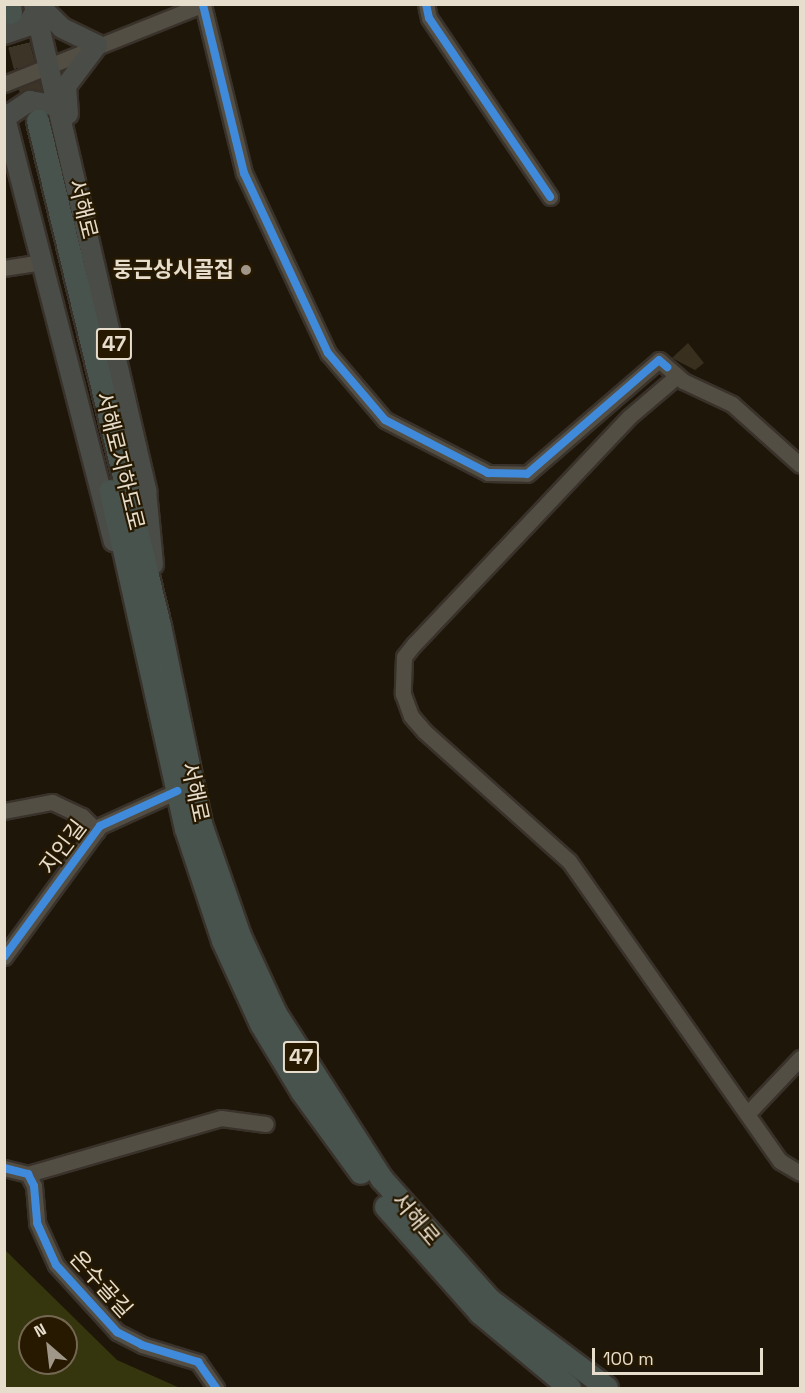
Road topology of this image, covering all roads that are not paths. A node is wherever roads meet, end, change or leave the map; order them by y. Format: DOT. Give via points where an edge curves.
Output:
graph roads {
  1 [pos="426,4"];
  2 [pos="204,5"];
  3 [pos="36,7"];
  4 [pos="9,17"];
  5 [pos="98,45"];
  6 [pos="46,65"];
  7 [pos="4,84"];
  8 [pos="57,106"];
  9 [pos="18,120"];
  10 [pos="550,197"];
  11 [pos="88,228"];
  12 [pos="43,262"];
  13 [pos="4,268"];
  14 [pos="672,371"];
  15 [pos="801,465"];
  16 [pos="140,614"];
  17 [pos="160,626"];
  18 [pos="177,791"];
  19 [pos="4,811"];
  20 [pos="97,831"];
  21 [pos="4,957"];
  22 [pos="801,1058"];
  23 [pos="748,1113"];
  24 [pos="266,1124"];
  25 [pos="4,1168"];
  26 [pos="801,1173"];
  27 [pos="28,1174"];
  28 [pos="216,1389"];
  29 [pos="570,1389"];
  30 [pos="607,1389"];
  1 -- 10 [label="street" via="429,18"];
  2 -- 5 [label="street"];
  2 -- 14 [label="street" via="244,173 328,353 385,420 488,473 527,474 659,360"];
  3 -- 4 [label="main road" via="27,26"];
  3 -- 5 [label="main road" via="62,28"];
  3 -- 6 [label="main road, 47"];
  5 -- 6 [label="street"];
  5 -- 11 [label="main road" via="70,78 65,102 86,192"];
  6 -- 7 [label="street"];
  6 -- 8 [label="main road, 서해로 / 47"];
  8 -- 9 [label="main road" via="30,101"];
  8 -- 11 [label="main road, 서해로 / 47"];
  9 -- 12 [label="main road, 서해로 / 47"];
  9 -- 16 [label="highway, 서해로지하도로 / 47"];
  9 -- 17 [label="highway, 서해로지하도로 / 47"];
  11 -- 17 [label="main road, 서해로 / 47" via="146,491"];
  12 -- 13 [label="street"];
  12 -- 16 [label="main road, 서해로 / 47" via="102,506"];
  14 -- 15 [label="street" via="732,404"];
  14 -- 23 [label="street" via="414,644 404,657 403,694 411,716 425,732 569,861"];
  16 -- 18 [label="highway, 서해로 / 47"];
  17 -- 30 [label="highway, 서해로 / 47" via="201,824 240,936 276,1014 382,1179 435,1242 490,1300"];
  18 -- 20 [label="street, 지인길" via="147,801"];
  18 -- 29 [label="highway, 서해로 / 47" via="224,941 261,1024 302,1092 422,1253 480,1313"];
  19 -- 20 [label="street" via="52,802 82,816"];
  20 -- 21 [label="street, 지인길"];
  22 -- 23 [label="street"];
  23 -- 26 [label="street" via="780,1161"];
  24 -- 27 [label="street" via="221,1118"];
  25 -- 27 [label="street"];
  27 -- 28 [label="street, 온수골길" via="34,1186 37,1223 56,1265 117,1332 142,1345 198,1362"];
}
